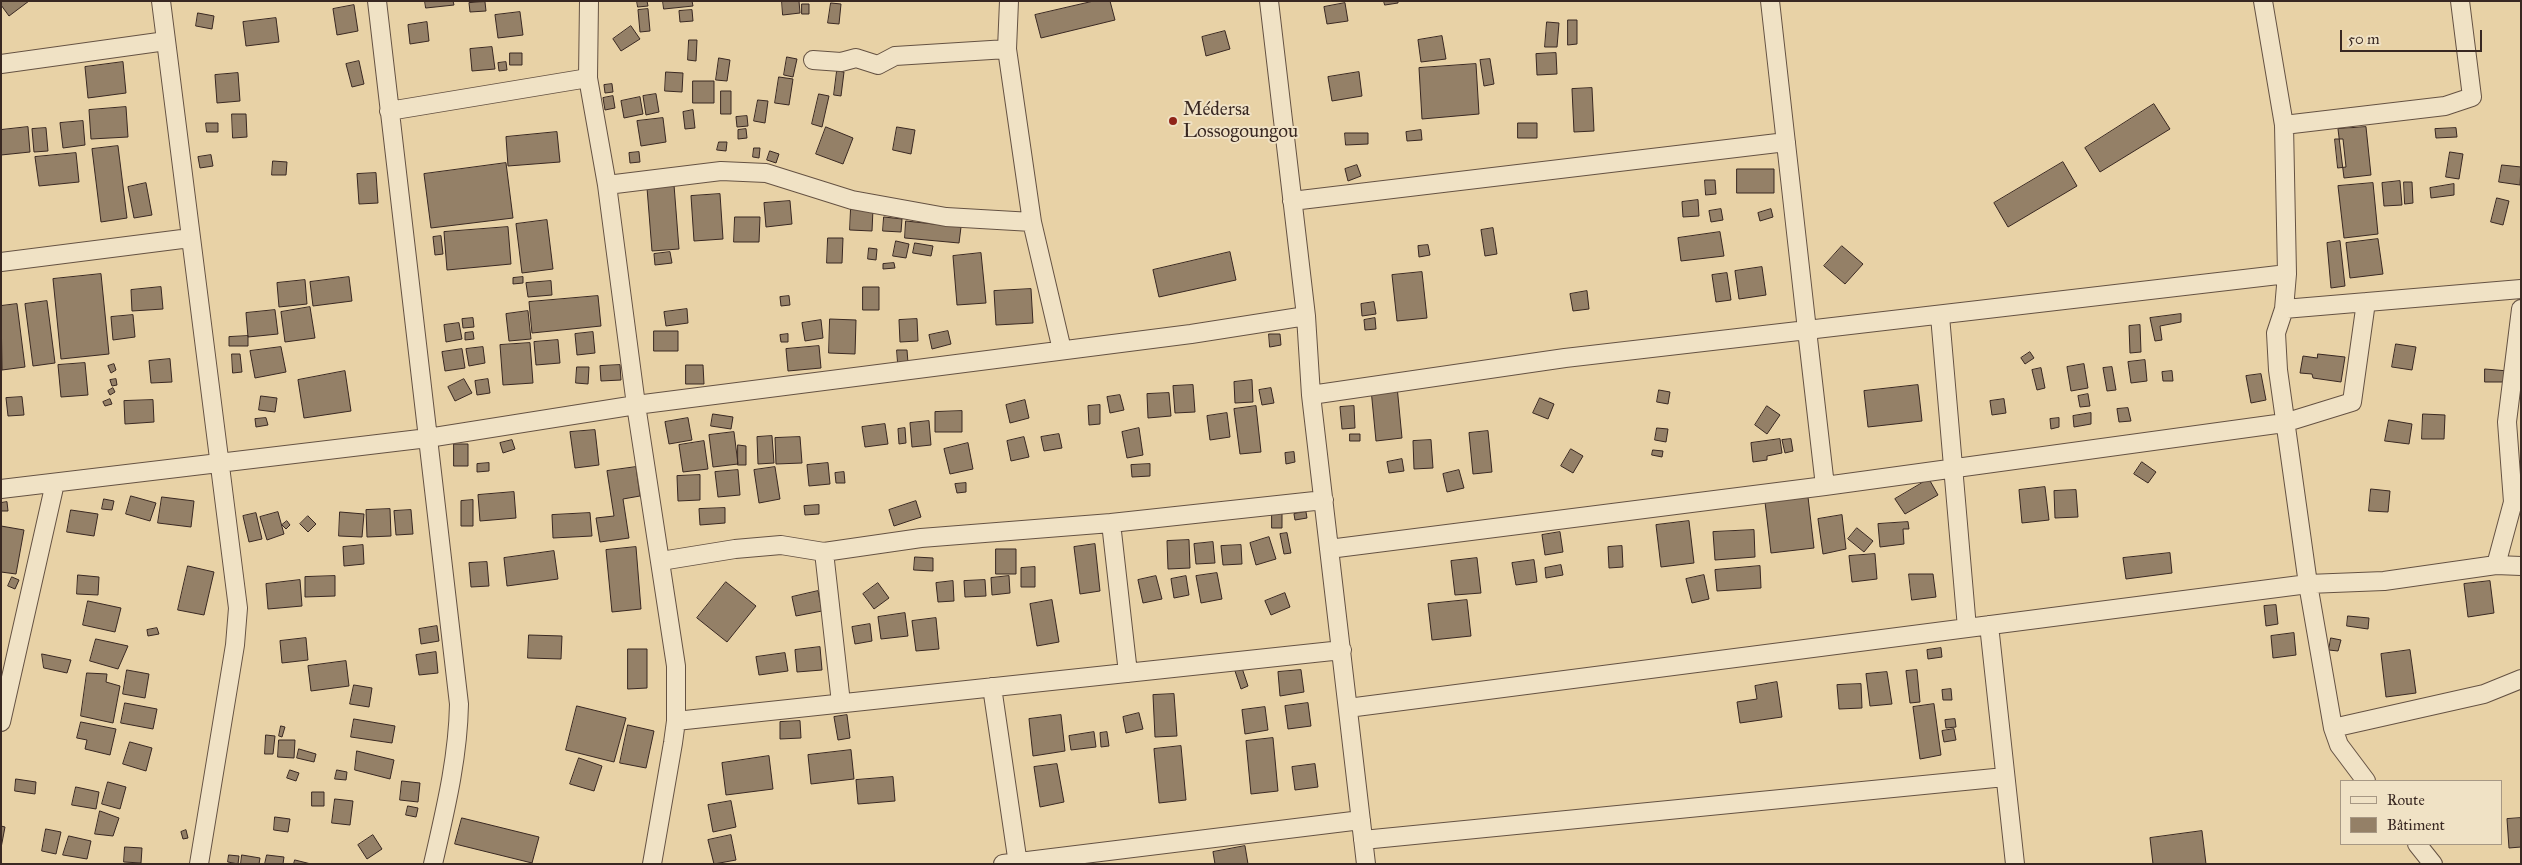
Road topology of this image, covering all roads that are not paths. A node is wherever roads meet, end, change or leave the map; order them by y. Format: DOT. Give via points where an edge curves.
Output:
graph roads {
  1 [pos="161,1"];
  2 [pos="377,1"];
  3 [pos="589,1"];
  4 [pos="1009,1"];
  5 [pos="1269,1"];
  6 [pos="1770,1"];
  7 [pos="2263,1"];
  8 [pos="2460,1"];
  9 [pos="166,41"];
  10 [pos="1007,49"];
  11 [pos="813,60"];
  12 [pos="1,64"];
  13 [pos="588,78"];
  14 [pos="388,111"];
  15 [pos="2284,124"];
  16 [pos="1786,142"];
  17 [pos="608,185"];
  18 [pos="1292,201"];
  19 [pos="1032,222"];
  20 [pos="190,238"];
  21 [pos="1,262"];
  22 [pos="2287,274"];
  23 [pos="2521,289"];
  24 [pos="2366,302"];
  25 [pos="2284,309"];
  26 [pos="2521,309"];
  27 [pos="1306,316"];
  28 [pos="1940,316"];
  29 [pos="1807,330"];
  30 [pos="1062,350"];
  31 [pos="1311,395"];
  32 [pos="636,405"];
  33 [pos="2284,423"];
  34 [pos="428,438"];
  35 [pos="218,462"];
  36 [pos="1952,469"];
  37 [pos="55,483"];
  38 [pos="1826,486"];
  39 [pos="1,489"];
  40 [pos="1324,500"];
  41 [pos="1111,523"];
  42 [pos="1329,549"];
  43 [pos="824,552"];
  44 [pos="661,561"];
  45 [pos="2496,565"];
  46 [pos="2521,566"];
  47 [pos="2308,584"];
  48 [pos="1989,625"];
  49 [pos="1966,628"];
  50 [pos="1342,650"];
  51 [pos="1128,673"];
  52 [pos="2521,679"];
  53 [pos="992,687"];
  54 [pos="841,703"];
  55 [pos="1348,708"];
  56 [pos="676,721"];
  57 [pos="1,722"];
  58 [pos="2332,728"];
  59 [pos="2005,777"];
  60 [pos="2365,780"];
  61 [pos="1361,820"];
  62 [pos="1363,840"];
  63 [pos="2418,845"];
  64 [pos="1013,863"];
  65 [pos="199,864"];
  66 [pos="433,864"];
  67 [pos="652,864"];
  68 [pos="1366,864"];
  69 [pos="2015,864"];
  70 [pos="2433,864"];
  1 -- 9 [label="street"];
  2 -- 14 [label="street"];
  3 -- 13 [label="street"];
  4 -- 10 [label="street"];
  5 -- 18 [label="street"];
  6 -- 16 [label="street"];
  7 -- 15 [label="street"];
  8 -- 15 [label="street" via="2472,97 2445,106"];
  9 -- 12 [label="street"];
  9 -- 20 [label="street"];
  10 -- 11 [label="street" via="895,56 878,65 856,58 841,62"];
  10 -- 19 [label="street"];
  13 -- 14 [label="street"];
  13 -- 17 [label="street"];
  14 -- 34 [label="street"];
  15 -- 22 [label="street"];
  16 -- 18 [label="street"];
  16 -- 29 [label="street"];
  17 -- 19 [label="street" via="721,171 766,173 852,200 946,217"];
  17 -- 32 [label="street"];
  18 -- 27 [label="street"];
  19 -- 30 [label="street"];
  20 -- 21 [label="street"];
  20 -- 35 [label="street"];
  22 -- 25 [label="street"];
  22 -- 28 [label="street"];
  23 -- 24 [label="street"];
  24 -- 25 [label="street"];
  24 -- 33 [label="street" via="2352,402"];
  25 -- 33 [label="street" via="2276,333"];
  26 -- 45 [label="street" via="2507,422 2513,502"];
  27 -- 30 [label="street"];
  27 -- 31 [label="street"];
  28 -- 29 [label="street"];
  28 -- 36 [label="street"];
  29 -- 31 [label="street" via="1565,358"];
  29 -- 38 [label="street"];
  30 -- 32 [label="street"];
  31 -- 40 [label="street"];
  32 -- 34 [label="street"];
  32 -- 44 [label="street"];
  33 -- 36 [label="street"];
  33 -- 47 [label="street"];
  34 -- 35 [label="street"];
  34 -- 66 [label="street" via="459,704 451,784"];
  35 -- 37 [label="street"];
  35 -- 65 [label="street" via="238,608 235,645"];
  36 -- 38 [label="street"];
  36 -- 49 [label="street"];
  37 -- 39 [label="street"];
  37 -- 57 [label="street"];
  38 -- 42 [label="street"];
  40 -- 41 [label="street"];
  40 -- 42 [label="street"];
  41 -- 43 [label="street" via="921,538"];
  41 -- 51 [label="street"];
  42 -- 50 [label="street"];
  43 -- 44 [label="street" via="781,546"];
  43 -- 54 [label="street"];
  44 -- 56 [label="street" via="676,666"];
  45 -- 46 [label="street"];
  45 -- 47 [label="street" via="2384,581"];
  47 -- 48 [label="street"];
  47 -- 58 [label="street"];
  48 -- 49 [label="street"];
  48 -- 59 [label="street"];
  49 -- 55 [label="street"];
  50 -- 51 [label="street"];
  50 -- 55 [label="street"];
  51 -- 53 [label="street"];
  52 -- 58 [label="street" via="2484,694"];
  53 -- 54 [label="street"];
  53 -- 64 [label="street"];
  54 -- 56 [label="street"];
  55 -- 61 [label="street"];
  56 -- 67 [label="street"];
  58 -- 60 [label="street" via="2339,745"];
  59 -- 62 [label="street"];
  59 -- 69 [label="street"];
  61 -- 62 [label="street"];
  61 -- 64 [label="street"];
  62 -- 68 [label="street"];
  63 -- 70 [label="street"];
}
